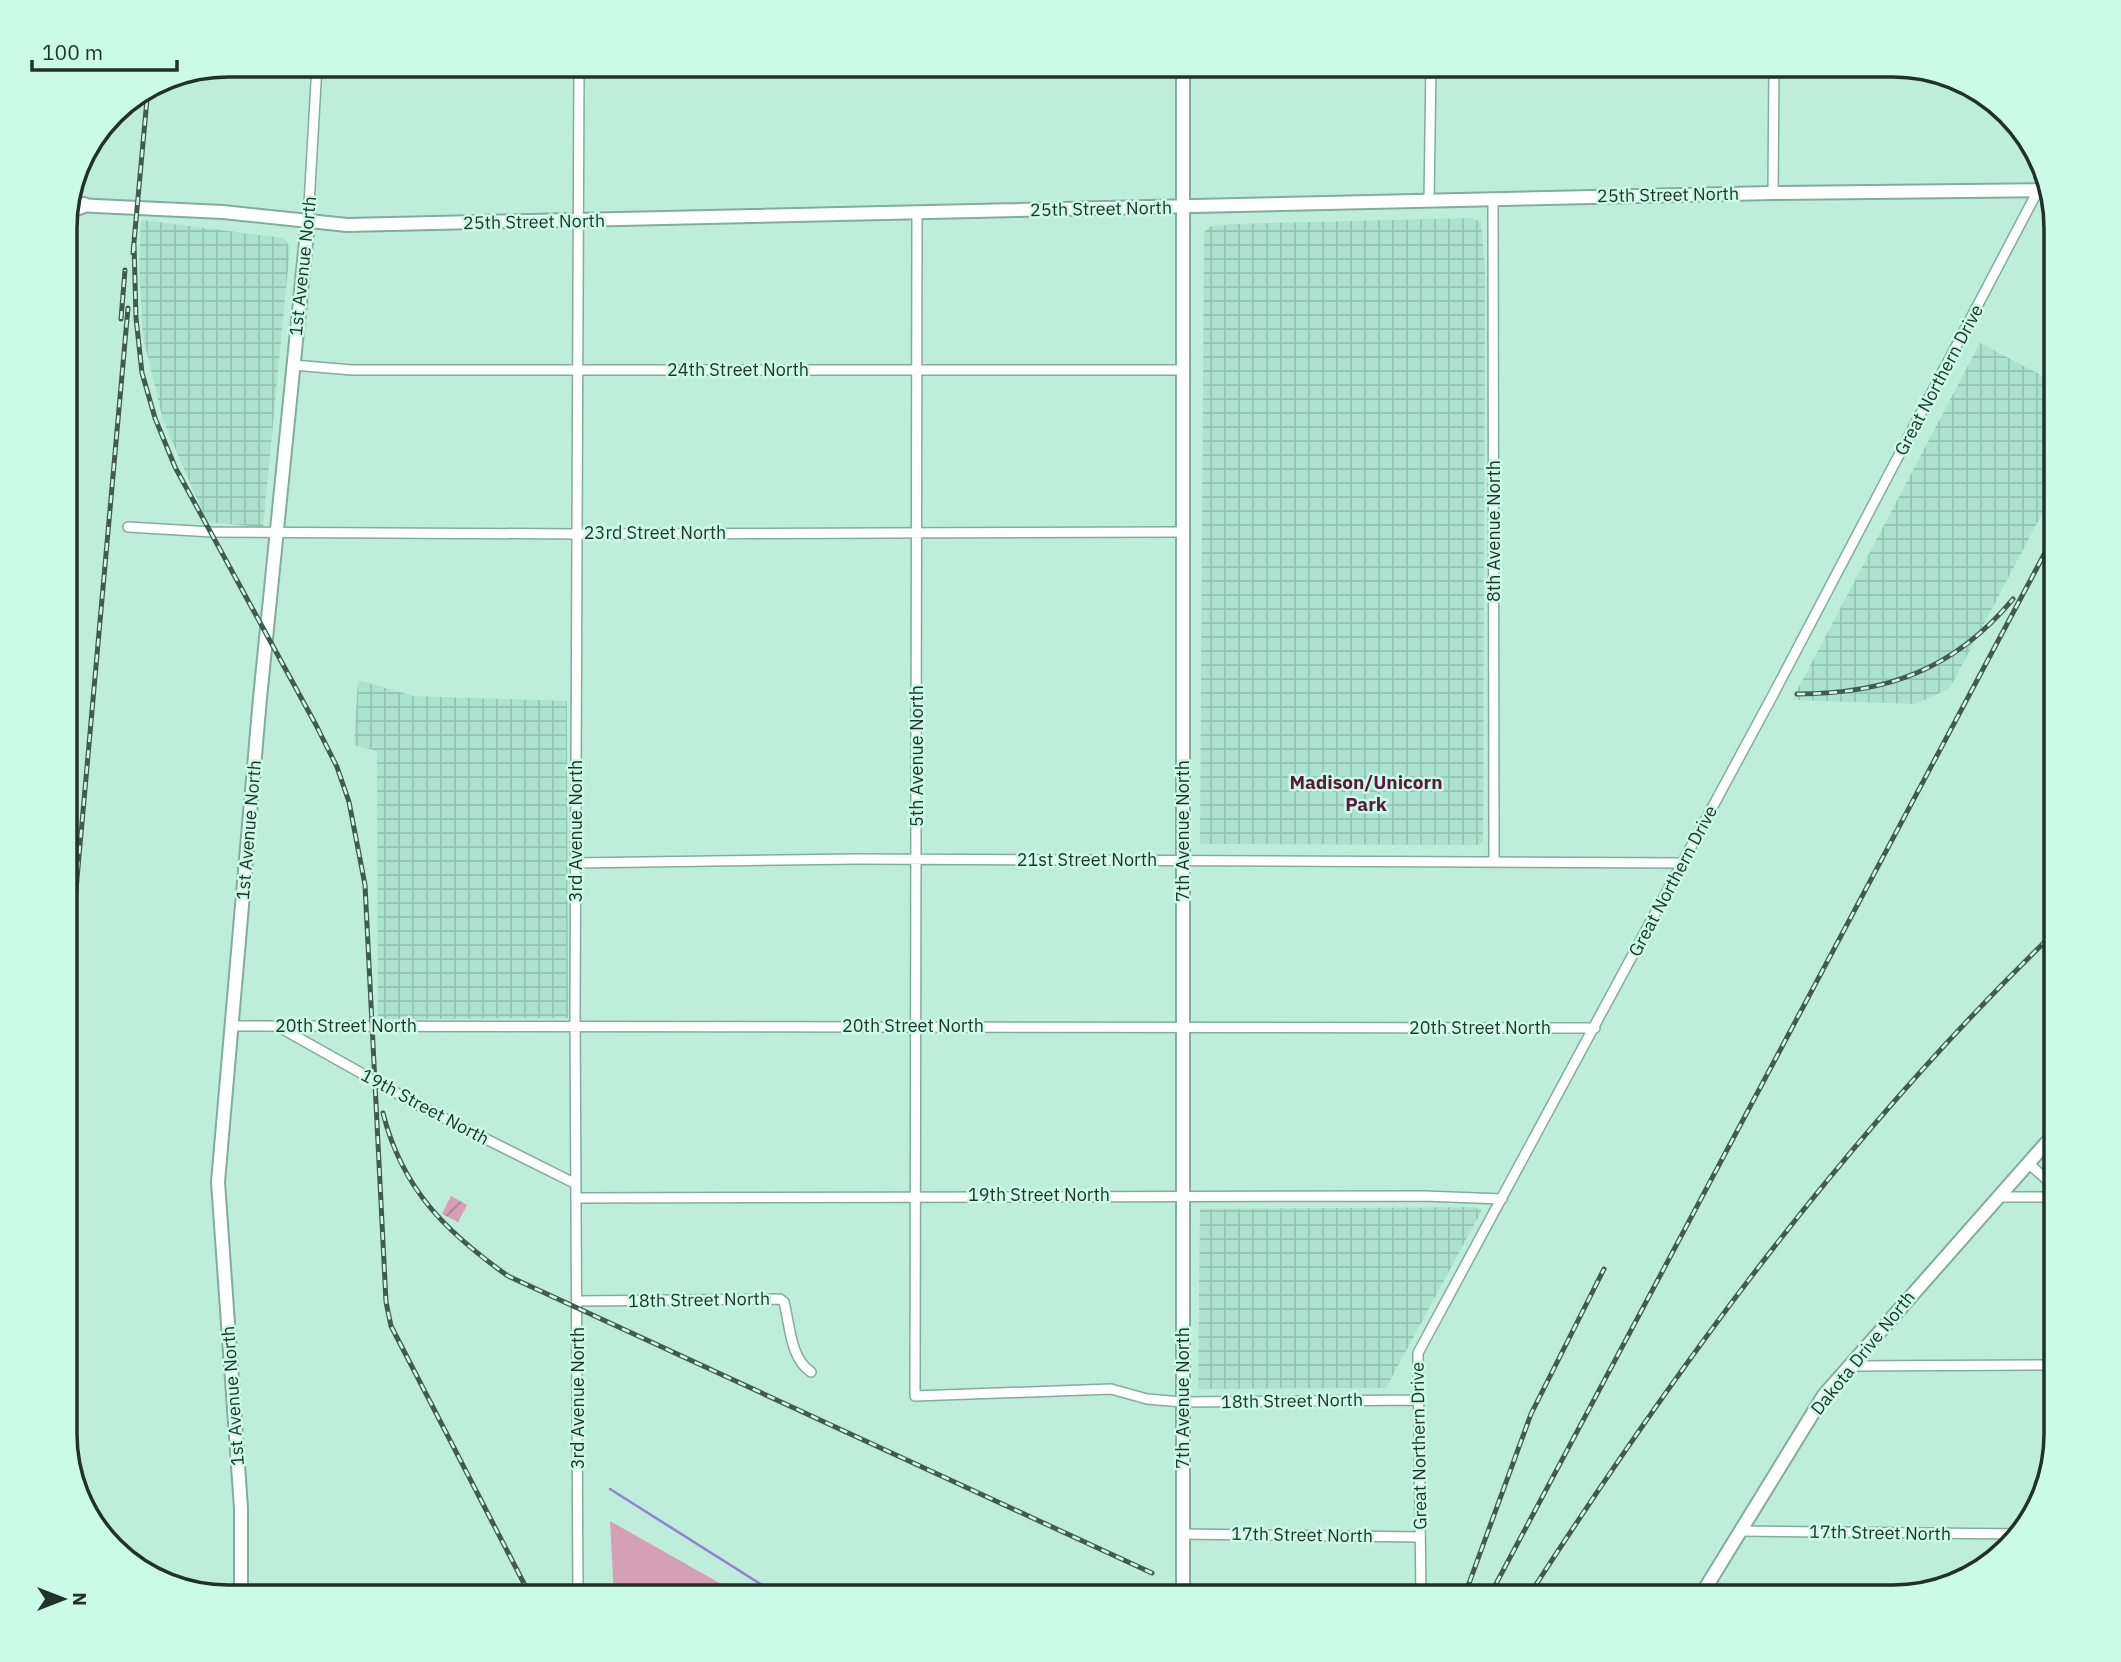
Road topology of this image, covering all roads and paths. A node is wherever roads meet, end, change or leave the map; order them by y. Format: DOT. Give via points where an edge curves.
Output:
graph roads {
  1 [pos="316,77"];
  2 [pos="579,77"];
  3 [pos="1183,77"];
  4 [pos="1431,77"];
  5 [pos="1774,77"];
  6 [pos="2039,190"];
  7 [pos="1773,193"];
  8 [pos="2040,195"];
  9 [pos="1493,199"];
  10 [pos="1429,201"];
  11 [pos="79,202"];
  12 [pos="79,205"];
  13 [pos="84,205"];
  14 [pos="78,207"];
  15 [pos="1182,207"];
  16 [pos="917,214"];
  17 [pos="578,221"];
  18 [pos="308,222"];
  19 [pos="293,365"];
  20 [pos="578,370"];
  21 [pos="917,370"];
  22 [pos="1183,370"];
  23 [pos="128,527"];
  24 [pos="276,530"];
  25 [pos="1183,532"];
  26 [pos="917,533"];
  27 [pos="577,534"];
  28 [pos="917,860"];
  29 [pos="1183,860"];
  30 [pos="1494,862"];
  31 [pos="576,863"];
  32 [pos="1682,863"];
  33 [pos="231,1026"];
  34 [pos="277,1026"];
  35 [pos="575,1026"];
  36 [pos="916,1027"];
  37 [pos="1183,1027"];
  38 [pos="1595,1028"];
  39 [pos="2044,1145"];
  40 [pos="2028,1163"];
  41 [pos="2044,1177"];
  42 [pos="576,1184"];
  43 [pos="916,1195"];
  44 [pos="1183,1196"];
  45 [pos="1999,1197"];
  46 [pos="2044,1197"];
  47 [pos="576,1198"];
  48 [pos="1502,1199"];
  49 [pos="578,1301"];
  50 [pos="2044,1365"];
  51 [pos="1853,1366"];
  52 [pos="811,1372"];
  53 [pos="915,1396"];
  54 [pos="1419,1400"];
  55 [pos="1182,1402"];
  56 [pos="1740,1531"];
  57 [pos="1184,1534"];
  58 [pos="2007,1534"];
  59 [pos="1420,1537"];
  60 [pos="242,1585"];
  61 [pos="578,1585"];
  62 [pos="1183,1585"];
  63 [pos="1420,1585"];
  64 [pos="1707,1585"];
  1 -- 18 [label="street, 1st Avenue North"];
  2 -- 17 [label="street, 3rd Avenue North"];
  3 -- 15 [label="street, 7th Avenue North"];
  4 -- 10 [label="street"];
  5 -- 7 [label="street"];
  6 -- 7 [label="street, 25th Street North"];
  7 -- 9 [label="street, 25th Street North"];
  8 -- 32 [label="street, Great Northern Drive"];
  9 -- 10 [label="street, 25th Street North"];
  9 -- 30 [label="street, 8th Avenue North"];
  10 -- 15 [label="street, 25th Street North"];
  11 -- 13 [label="main road"];
  12 -- 13 [label="street, 25th Street North"];
  13 -- 14 [label="main road"];
  13 -- 18 [label="street, 25th Street North" via="223,212"];
  15 -- 16 [label="street, 25th Street North"];
  15 -- 22 [label="street, 7th Avenue North"];
  16 -- 17 [label="street, 25th Street North"];
  16 -- 21 [label="street, 5th Avenue North"];
  17 -- 18 [label="street, 25th Street North"];
  17 -- 20 [label="street, 3rd Avenue North"];
  18 -- 19 [label="street, 1st Avenue North"];
  19 -- 20 [label="street, 24th Street North" via="352,370"];
  19 -- 24 [label="street, 1st Avenue North"];
  20 -- 21 [label="street, 24th Street North"];
  20 -- 27 [label="street, 3rd Avenue North"];
  21 -- 22 [label="street, 24th Street North"];
  21 -- 26 [label="street, 5th Avenue North"];
  22 -- 25 [label="street, 7th Avenue North"];
  23 -- 24 [label="street, 23rd Street North"];
  24 -- 27 [label="street, 23rd Street North"];
  24 -- 33 [label="street, 1st Avenue North"];
  25 -- 26 [label="street, 23rd Street North"];
  25 -- 29 [label="street, 7th Avenue North"];
  26 -- 27 [label="street, 23rd Street North"];
  26 -- 28 [label="street, 5th Avenue North"];
  27 -- 31 [label="street, 3rd Avenue North"];
  28 -- 29 [label="street, 21st Street North"];
  28 -- 31 [label="street, 21st Street North"];
  28 -- 36 [label="street, 5th Avenue North"];
  29 -- 30 [label="street, 21st Street North"];
  29 -- 37 [label="street, 7th Avenue North"];
  30 -- 32 [label="street, 21st Street North"];
  31 -- 35 [label="street, 3rd Avenue North"];
  32 -- 38 [label="street, Great Northern Drive"];
  33 -- 34 [label="street, 20th Street North"];
  33 -- 60 [label="street, 1st Avenue North" via="218,1182 241,1508"];
  34 -- 35 [label="street, 20th Street North"];
  34 -- 42 [label="street, 19th Street North" via="418,1105"];
  35 -- 36 [label="street, 20th Street North"];
  35 -- 42 [label="street, 3rd Avenue North"];
  36 -- 37 [label="street, 20th Street North"];
  36 -- 43 [label="street, 5th Avenue North"];
  37 -- 38 [label="street, 20th Street North"];
  37 -- 44 [label="street, 7th Avenue North"];
  38 -- 48 [label="street, Great Northern Drive"];
  39 -- 40 [label="street, Dakota Drive North"];
  40 -- 41 [label="street"];
  40 -- 45 [label="street, Dakota Drive North"];
  42 -- 47 [label="street, 3rd Avenue North"];
  43 -- 44 [label="street, 19th Street North"];
  43 -- 47 [label="street, 19th Street North"];
  43 -- 53 [label="street, 5th Avenue North"];
  44 -- 48 [label="street, 19th Street North"];
  44 -- 55 [label="street, 7th Avenue North"];
  45 -- 46 [label="street"];
  45 -- 51 [label="street, Dakota Drive North"];
  47 -- 49 [label="street, 3rd Avenue North"];
  48 -- 54 [label="street, Great Northern Drive" via="1418,1353"];
  49 -- 52 [label="street, 18th Street North" via="780,1299 797,1357"];
  49 -- 61 [label="street, 3rd Avenue North"];
  50 -- 51 [label="street"];
  51 -- 56 [label="street, Dakota Drive North" via="1824,1395"];
  53 -- 55 [label="street, 18th Street North" via="1111,1389"];
  54 -- 55 [label="street, 18th Street North"];
  54 -- 59 [label="street, Great Northern Drive"];
  55 -- 57 [label="street, 7th Avenue North"];
  56 -- 58 [label="street, 17th Street North"];
  56 -- 64 [label="street, Dakota Drive North"];
  57 -- 59 [label="street, 17th Street North"];
  57 -- 62 [label="street, 7th Avenue North"];
  59 -- 63 [label="street, Great Northern Drive"];
}
